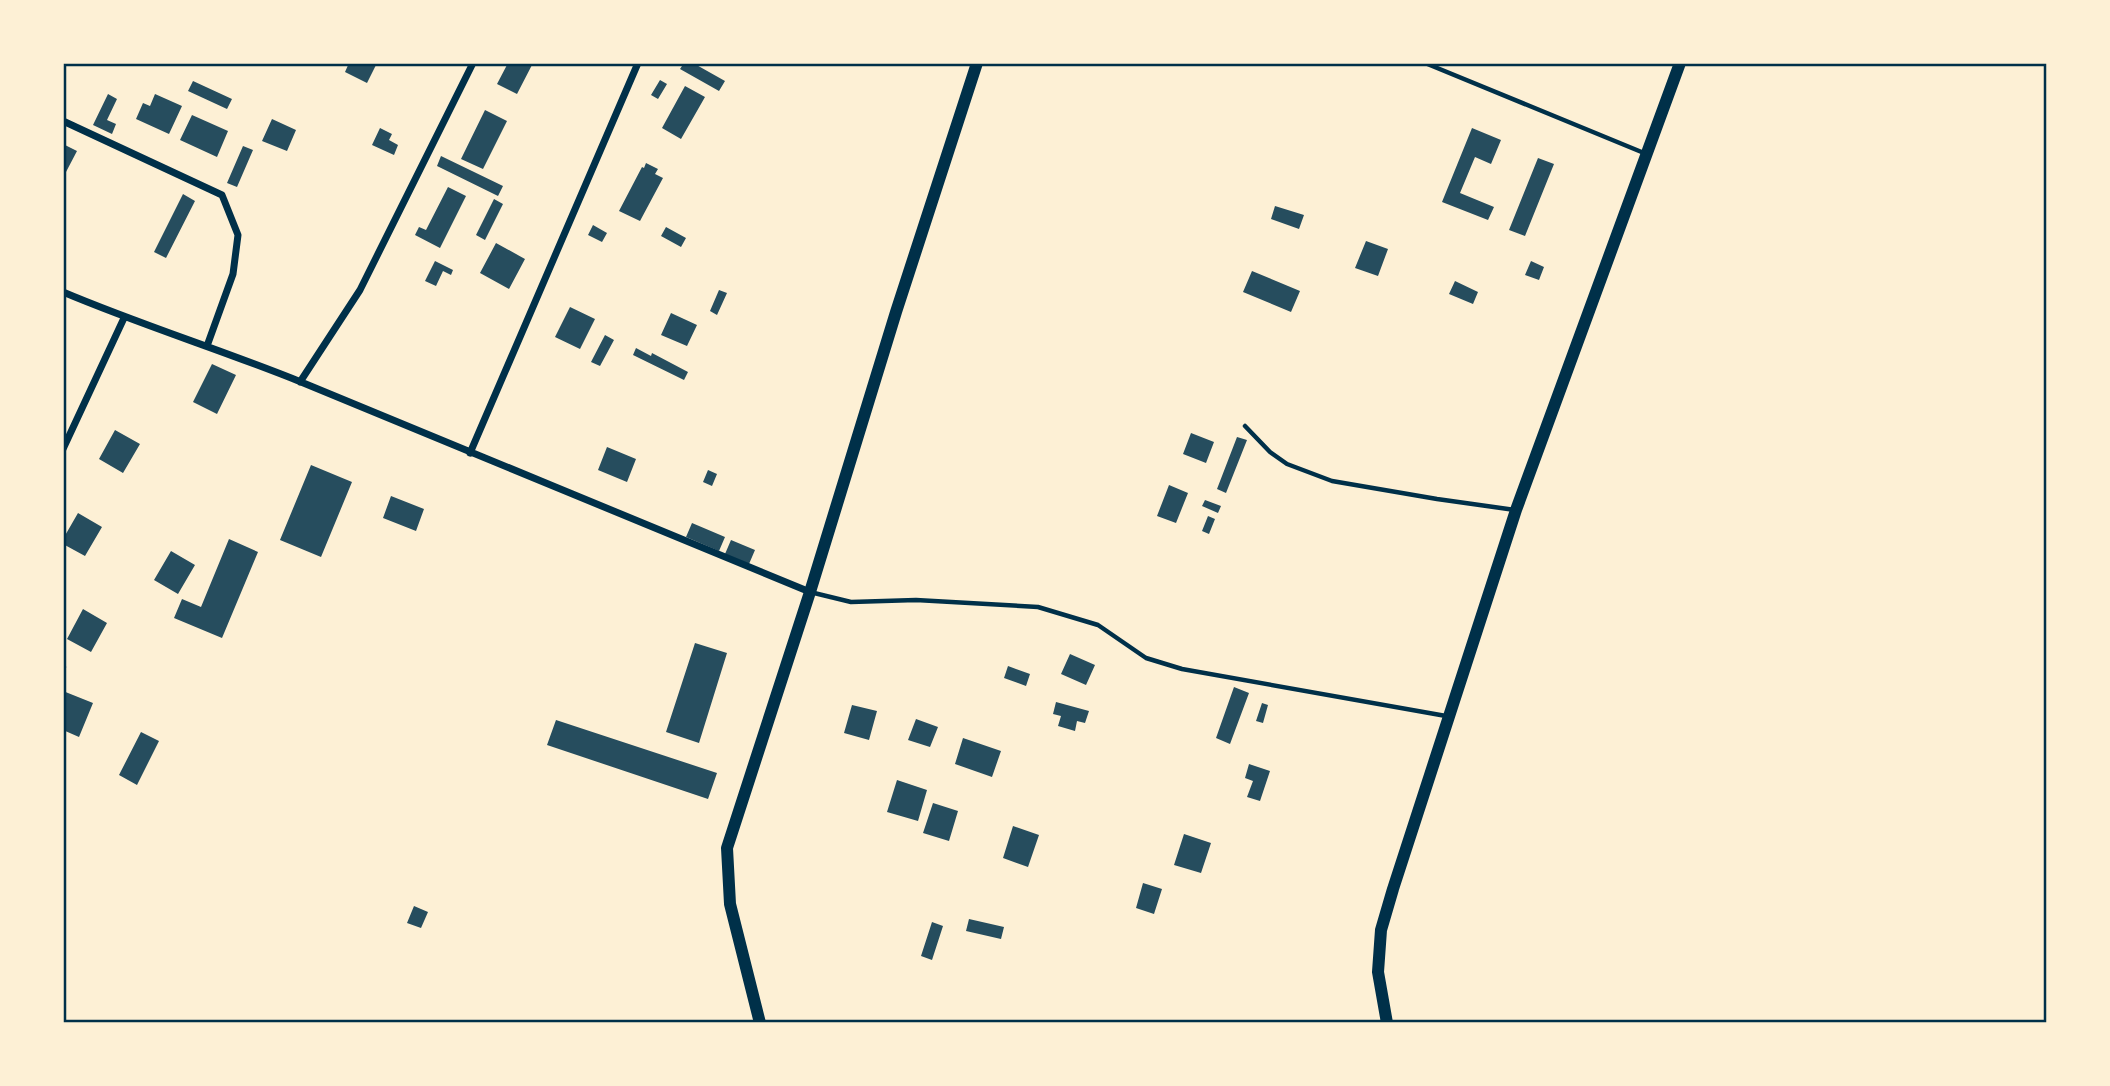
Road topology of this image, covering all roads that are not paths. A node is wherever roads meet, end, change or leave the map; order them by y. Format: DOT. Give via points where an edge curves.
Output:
graph roads {
  1 [pos="473,63"];
  2 [pos="638,63"];
  3 [pos="977,63"];
  4 [pos="1425,63"];
  5 [pos="1681,63"];
  6 [pos="63,121"];
  7 [pos="1647,154"];
  8 [pos="63,292"];
  9 [pos="124,318"];
  10 [pos="207,345"];
  11 [pos="300,382"];
  12 [pos="1245,426"];
  13 [pos="63,449"];
  14 [pos="470,453"];
  15 [pos="1516,510"];
  16 [pos="810,592"];
  17 [pos="1447,716"];
  18 [pos="760,1023"];
  19 [pos="1387,1023"];
  1 -- 11 [label="street" via="360,290"];
  2 -- 14 [label="street"];
  3 -- 16 [label="street"];
  4 -- 7 [label="lane"];
  5 -- 7 [label="street"];
  6 -- 10 [label="street" via="222,195 238,235 233,274"];
  7 -- 15 [label="street"];
  8 -- 9 [label="street"];
  9 -- 10 [label="street"];
  9 -- 13 [label="street"];
  10 -- 11 [label="street"];
  11 -- 14 [label="street"];
  12 -- 15 [label="lane" via="1287,464 1332,481"];
  14 -- 16 [label="street"];
  15 -- 17 [label="street"];
  16 -- 17 [label="lane" via="850,602 916,600 1038,607 1098,625 1146,658 1182,669"];
  16 -- 18 [label="street" via="727,848 730,904"];
  17 -- 19 [label="street" via="1381,930 1378,972"];
}
